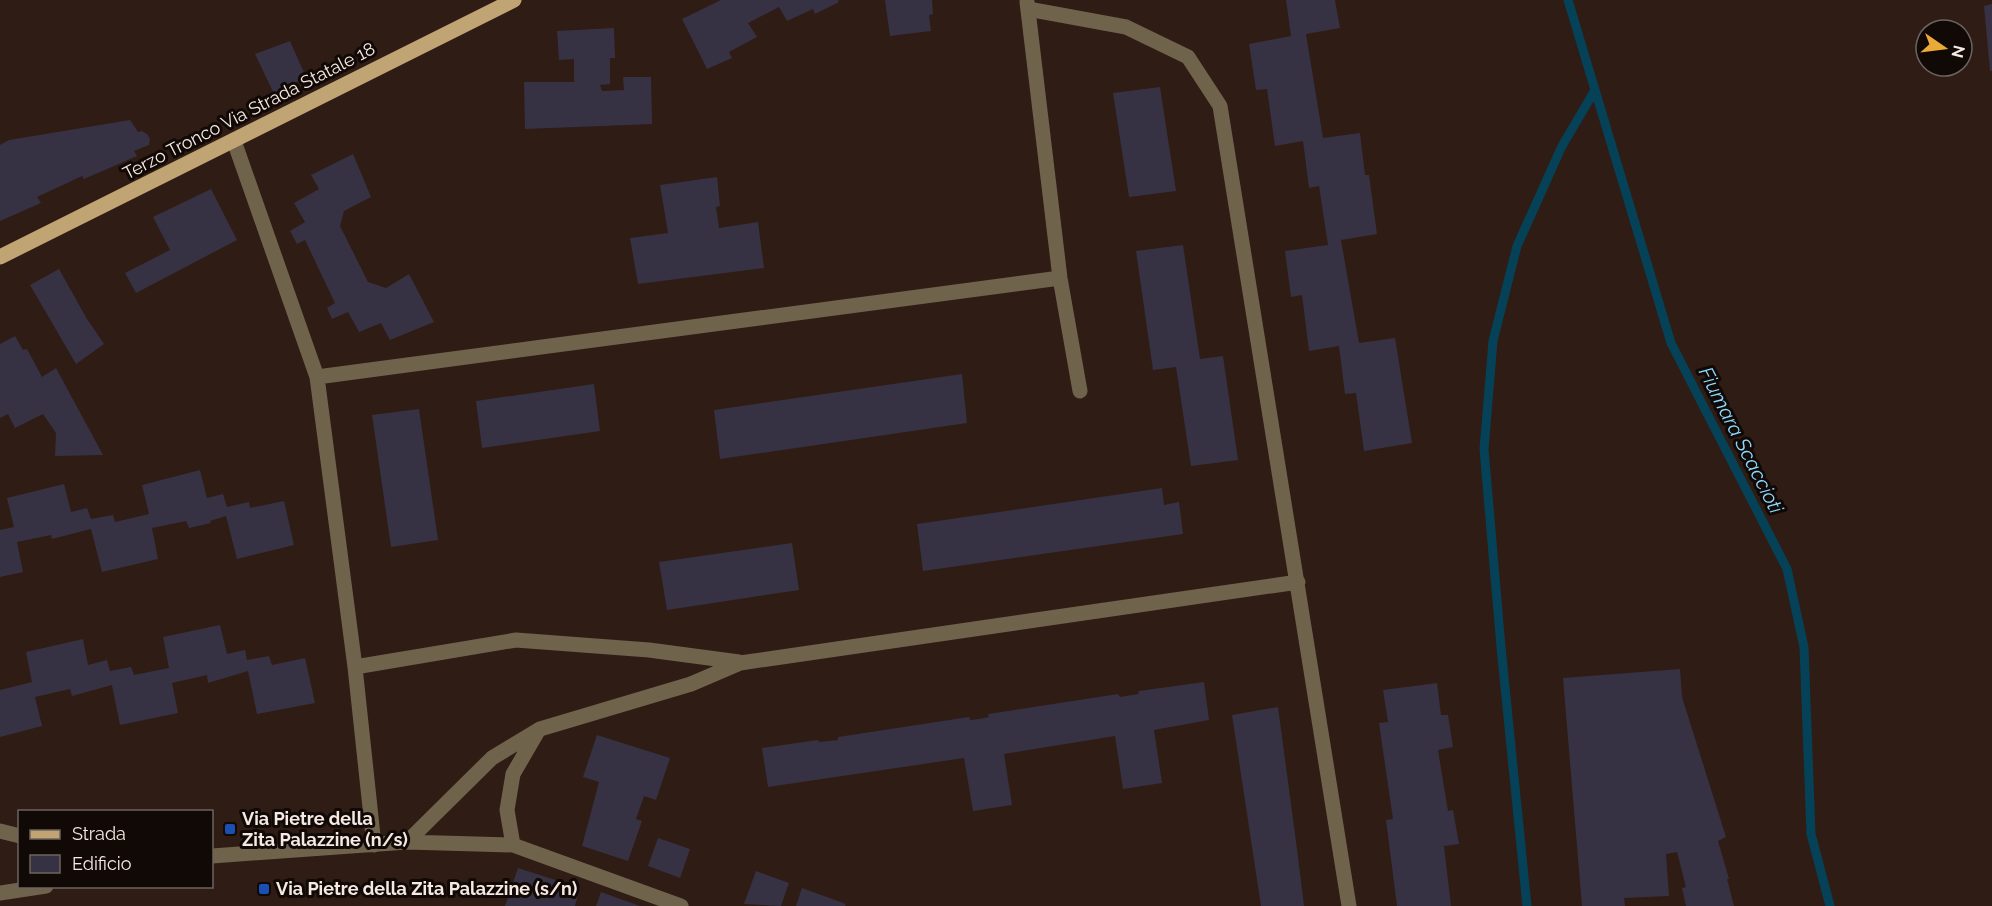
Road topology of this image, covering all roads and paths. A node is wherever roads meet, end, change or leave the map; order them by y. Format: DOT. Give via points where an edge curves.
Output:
graph roads {
  1 [pos="514,0"];
  2 [pos="1027,5"];
  3 [pos="234,141"];
  4 [pos="0,256"];
  5 [pos="1060,278"];
  6 [pos="317,377"];
  7 [pos="1080,391"];
  8 [pos="1298,582"];
  9 [pos="740,663"];
  10 [pos="355,667"];
  11 [pos="540,729"];
  12 [pos="0,831"];
  13 [pos="18,836"];
  14 [pos="407,842"];
  15 [pos="374,845"];
  16 [pos="513,845"];
  17 [pos="213,855"];
  18 [pos="31,888"];
  19 [pos="0,892"];
  20 [pos="681,906"];
  21 [pos="1349,906"];
  1 -- 3 [label="main road, Terzo Tronco Via Strada Statale 18"];
  2 -- 5 [label="street"];
  2 -- 8 [label="street" via="1126,27 1188,57 1220,106"];
  3 -- 4 [label="main road, Terzo Tronco Via Strada Statale 18"];
  3 -- 6 [label="street"];
  5 -- 6 [label="street"];
  5 -- 7 [label="street"];
  6 -- 10 [label="street"];
  8 -- 9 [label="street"];
  8 -- 21 [label="street"];
  9 -- 10 [label="street" via="649,650 516,640"];
  9 -- 11 [label="street" via="691,684"];
  10 -- 15 [label="street"];
  11 -- 14 [label="street" via="492,758"];
  11 -- 16 [label="street" via="513,774 507,810"];
  12 -- 13 [label="street"];
  14 -- 15 [label="street"];
  14 -- 16 [label="street"];
  15 -- 17 [label="street"];
  16 -- 20 [label="street"];
  18 -- 19 [label="street"];
}
